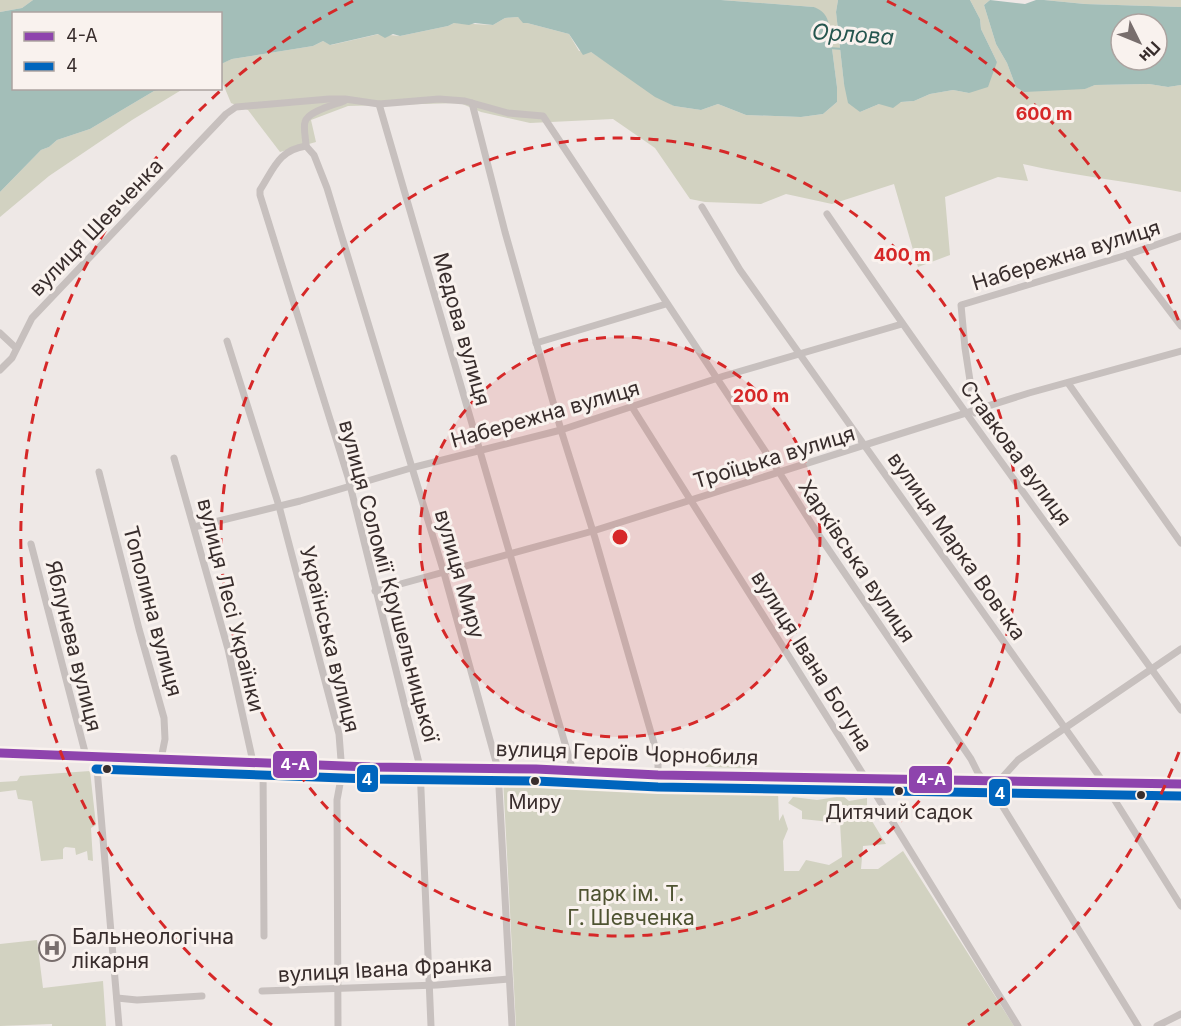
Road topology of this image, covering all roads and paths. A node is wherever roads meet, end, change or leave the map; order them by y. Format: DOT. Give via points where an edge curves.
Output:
graph roads {
  1 [pos="349,99"];
  2 [pos="472,103"];
  3 [pos="379,104"];
  4 [pos="306,146"];
  5 [pos="702,207"];
  6 [pos="827,214"];
  7 [pos="1181,236"];
  8 [pos="1127,255"];
  9 [pos="666,304"];
  10 [pos="902,324"];
  11 [pos="1181,326"];
  12 [pos="0,333"];
  13 [pos="227,341"];
  14 [pos="536,343"];
  15 [pos="16,348"];
  16 [pos="1181,351"];
  17 [pos="800,354"];
  18 [pos="0,370"];
  19 [pos="716,379"];
  20 [pos="1068,383"];
  21 [pos="632,407"];
  22 [pos="975,410"];
  23 [pos="965,413"];
  24 [pos="975,425"];
  25 [pos="561,430"];
  26 [pos="865,446"];
  27 [pos="480,451"];
  28 [pos="174,458"];
  29 [pos="411,468"];
  30 [pos="99,472"];
  31 [pos="779,472"];
  32 [pos="350,488"];
  33 [pos="691,500"];
  34 [pos="279,506"];
  35 [pos="195,527"];
  36 [pos="593,531"];
  37 [pos="1181,543"];
  38 [pos="31,544"];
  39 [pos="509,555"];
  40 [pos="444,573"];
  41 [pos="375,591"];
  42 [pos="1181,648"];
  43 [pos="1151,669"];
  44 [pos="1181,710"];
  45 [pos="1065,727"];
  46 [pos="0,753"];
  47 [pos="91,757"];
  48 [pos="160,759"];
  49 [pos="258,762"];
  50 [pos="342,766"];
  51 [pos="420,767"];
  52 [pos="498,769"];
  53 [pos="573,771"];
  54 [pos="658,775"];
  55 [pos="866,778"];
  56 [pos="984,780"];
  57 [pos="999,781"];
  58 [pos="1104,783"];
  59 [pos="1181,784"];
  60 [pos="1181,906"];
  61 [pos="264,936"];
  62 [pos="509,979"];
  63 [pos="429,985"];
  64 [pos="337,989"];
  65 [pos="262,991"];
  66 [pos="202,996"];
  67 [pos="117,998"];
  68 [pos="1181,1014"];
  69 [pos="119,1026"];
  70 [pos="338,1026"];
  71 [pos="431,1026"];
  72 [pos="512,1026"];
  73 [pos="1018,1026"];
  74 [pos="1138,1026"];
  75 [pos="1156,1026"];
  1 -- 3 [label="street"];
  1 -- 4 [label="street" via="308,117"];
  1 -- 15 [label="street, вулиця Шевченка" via="236,107 226,114 32,318"];
  2 -- 3 [label="street" via="439,99"];
  2 -- 9 [label="street, Харківська вулиця" via="543,116"];
  2 -- 14 [label="street"];
  3 -- 27 [label="street, Медова вулиця"];
  4 -- 29 [label="street, вулиця Миру" via="314,155 327,188"];
  4 -- 32 [label="street, вулиця Соломії Крушельницької" via="286,152 260,190 261,203"];
  5 -- 17 [label="street, вулиця Марка Вовчка" via="740,270"];
  6 -- 10 [label="street, Ставкова вулиця"];
  7 -- 8 [label="street, Набережна вулиця"];
  8 -- 11 [label="street"];
  8 -- 22 [label="street, Набережна вулиця" via="961,305"];
  9 -- 14 [label="street"];
  9 -- 19 [label="street, Харківська вулиця"];
  10 -- 17 [label="street, Набережна вулиця"];
  10 -- 23 [label="street, Ставкова вулиця"];
  12 -- 15 [label="street"];
  13 -- 34 [label="street, Українська вулиця"];
  14 -- 25 [label="street"];
  15 -- 18 [label="street, вулиця Шевченка"];
  16 -- 20 [label="street, Троїцька вулиця"];
  17 -- 19 [label="street, Набережна вулиця"];
  17 -- 26 [label="street, вулиця Марка Вовчка"];
  19 -- 21 [label="street, Набережна вулиця"];
  19 -- 31 [label="street, Харківська вулиця"];
  20 -- 22 [label="street, Троїцька вулиця"];
  20 -- 37 [label="street"];
  21 -- 25 [label="street, Набережна вулиця"];
  21 -- 33 [label="street, вулиця Івана Богуна"];
  22 -- 23 [label="street, Троїцька вулиця"];
  22 -- 24 [label="street"];
  23 -- 24 [label="street, Ставкова вулиця"];
  23 -- 26 [label="street, Троїцька вулиця"];
  24 -- 43 [label="street, Ставкова вулиця"];
  25 -- 27 [label="street, Набережна вулиця"];
  25 -- 36 [label="street"];
  26 -- 31 [label="street, Троїцька вулиця"];
  26 -- 45 [label="street, вулиця Марка Вовчка"];
  27 -- 29 [label="street, Набережна вулиця"];
  27 -- 39 [label="street, Медова вулиця"];
  28 -- 35 [label="street, вулиця Лесі Українки"];
  29 -- 32 [label="street, Набережна вулиця"];
  29 -- 40 [label="street, вулиця Миру"];
  30 -- 48 [label="street, Тополина вулиця" via="164,718 165,739"];
  31 -- 33 [label="street, Троїцька вулиця"];
  31 -- 56 [label="street, Харківська вулиця"];
  32 -- 34 [label="street, Набережна вулиця"];
  32 -- 41 [label="street, вулиця Соломії Крушельницької"];
  33 -- 36 [label="street, Троїцька вулиця"];
  33 -- 55 [label="street, вулиця Івана Богуна"];
  34 -- 35 [label="street, Набережна вулиця"];
  34 -- 50 [label="street, Українська вулиця" via="339,735"];
  35 -- 49 [label="street, вулиця Лесі Українки"];
  36 -- 39 [label="street, Троїцька вулиця"];
  36 -- 54 [label="street" via="658,757"];
  38 -- 47 [label="street, Яблунева вулиця"];
  39 -- 40 [label="street, Троїцька вулиця"];
  39 -- 53 [label="street, Медова вулиця"];
  40 -- 41 [label="street, Троїцька вулиця"];
  40 -- 52 [label="street, вулиця Миру"];
  41 -- 51 [label="street, вулиця Соломії Крушельницької"];
  42 -- 43 [label="street"];
  43 -- 44 [label="street, Ставкова вулиця"];
  43 -- 45 [label="street"];
  45 -- 57 [label="street" via="1018,760"];
  45 -- 58 [label="street, вулиця Марка Вовчка"];
  46 -- 47 [label="street, вулиця Героїв Чорнобиля"];
  47 -- 48 [label="street, вулиця Героїв Чорнобиля"];
  47 -- 67 [label="street"];
  48 -- 49 [label="street, вулиця Героїв Чорнобиля"];
  49 -- 50 [label="street, вулиця Героїв Чорнобиля"];
  49 -- 61 [label="street, вулиця Лесі Українки"];
  50 -- 51 [label="street, вулиця Героїв Чорнобиля"];
  50 -- 64 [label="street, Українська вулиця" via="337,800"];
  51 -- 52 [label="street, вулиця Героїв Чорнобиля"];
  51 -- 63 [label="street, вулиця Соломії Крушельницької"];
  52 -- 53 [label="street, вулиця Героїв Чорнобиля"];
  52 -- 62 [label="street, вулиця Миру"];
  53 -- 54 [label="street, вулиця Героїв Чорнобиля"];
  54 -- 55 [label="street, вулиця Героїв Чорнобиля"];
  55 -- 56 [label="street, вулиця Героїв Чорнобиля"];
  55 -- 73 [label="street, вулиця Івана Богуна"];
  56 -- 57 [label="street, вулиця Героїв Чорнобиля"];
  56 -- 74 [label="street, Харківська вулиця"];
  57 -- 58 [label="street, вулиця Героїв Чорнобиля"];
  58 -- 59 [label="street, вулиця Героїв Чорнобиля"];
  58 -- 60 [label="street, вулиця Марка Вовчка"];
  62 -- 63 [label="street, вулиця Івана Франка"];
  62 -- 72 [label="street, вулиця Миру"];
  63 -- 64 [label="street, вулиця Івана Франка"];
  63 -- 71 [label="street, вулиця Соломії Крушельницької"];
  64 -- 65 [label="street, вулиця Івана Франка"];
  64 -- 70 [label="street, Українська вулиця"];
  66 -- 67 [label="street"];
  67 -- 69 [label="street"];
  68 -- 75 [label="street"];
}
